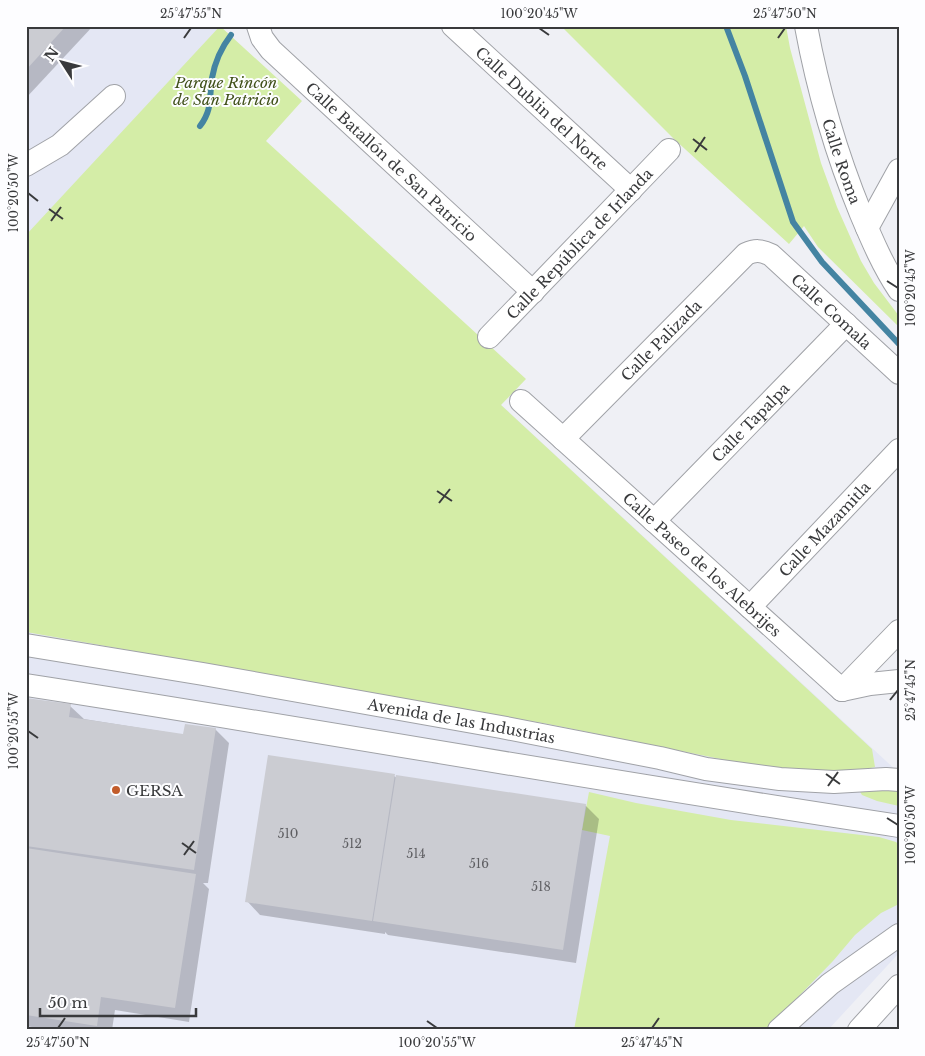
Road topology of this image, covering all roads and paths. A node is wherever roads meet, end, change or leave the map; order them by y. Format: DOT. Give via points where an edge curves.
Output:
graph roads {
  1 [pos="453,26"];
  2 [pos="806,26"];
  3 [pos="258,27"];
  4 [pos="114,96"];
  5 [pos="669,150"];
  6 [pos="26,165"];
  7 [pos="899,170"];
  8 [pos="630,190"];
  9 [pos="867,228"];
  10 [pos="762,251"];
  11 [pos="899,290"];
  12 [pos="533,292"];
  13 [pos="846,324"];
  14 [pos="489,337"];
  15 [pos="899,374"];
  16 [pos="521,400"];
  17 [pos="563,439"];
  18 [pos="899,450"];
  19 [pos="654,521"];
  20 [pos="750,607"];
  21 [pos="899,631"];
  22 [pos="26,645"];
  23 [pos="203,674"];
  24 [pos="899,681"];
  25 [pos="26,685"];
  26 [pos="842,690"];
  27 [pos="198,712"];
  28 [pos="780,779"];
  29 [pos="899,780"];
  30 [pos="776,807"];
  31 [pos="899,826"];
  32 [pos="899,935"];
  33 [pos="899,986"];
  34 [pos="779,1030"];
  35 [pos="859,1030"];
  1 -- 8 [label="street, Calle Dublin del Norte"];
  2 -- 9 [label="street, Calle Roma" via="812,61 835,142"];
  3 -- 12 [label="street, Calle Batallón de San Patricio" via="271,50"];
  4 -- 6 [label="street" via="60,145"];
  5 -- 8 [label="street, Calle República de Irlanda"];
  7 -- 9 [label="street"];
  8 -- 12 [label="street, Calle República de Irlanda"];
  9 -- 11 [label="street, Calle Roma"];
  10 -- 13 [label="street, Calle Comala" via="771,255"];
  10 -- 17 [label="street, Calle Palizada" via="746,254"];
  12 -- 14 [label="street, Calle República de Irlanda"];
  13 -- 15 [label="street, Calle Comala"];
  13 -- 19 [label="street, Calle Tapalpa"];
  16 -- 17 [label="street, Calle Paseo de los Alebrijes"];
  17 -- 19 [label="street, Calle Paseo de los Alebrijes"];
  18 -- 20 [label="street, Calle Mazamitla"];
  19 -- 20 [label="street, Calle Paseo de los Alebrijes"];
  20 -- 26 [label="street, Calle Paseo de los Alebrijes"];
  21 -- 26 [label="street"];
  22 -- 23 [label="street, Avenida de las Industrias"];
  23 -- 27 [label="street"];
  23 -- 28 [label="street, Avenida de las Industrias" via="501,727 706,769"];
  24 -- 26 [label="street"];
  25 -- 27 [label="street"];
  27 -- 30 [label="street"];
  28 -- 29 [label="street, Avenida de las Industrias" via="834,782"];
  28 -- 30 [label="street"];
  30 -- 31 [label="street"];
  32 -- 34 [label="street" via="830,984"];
  33 -- 35 [label="street"];
}
